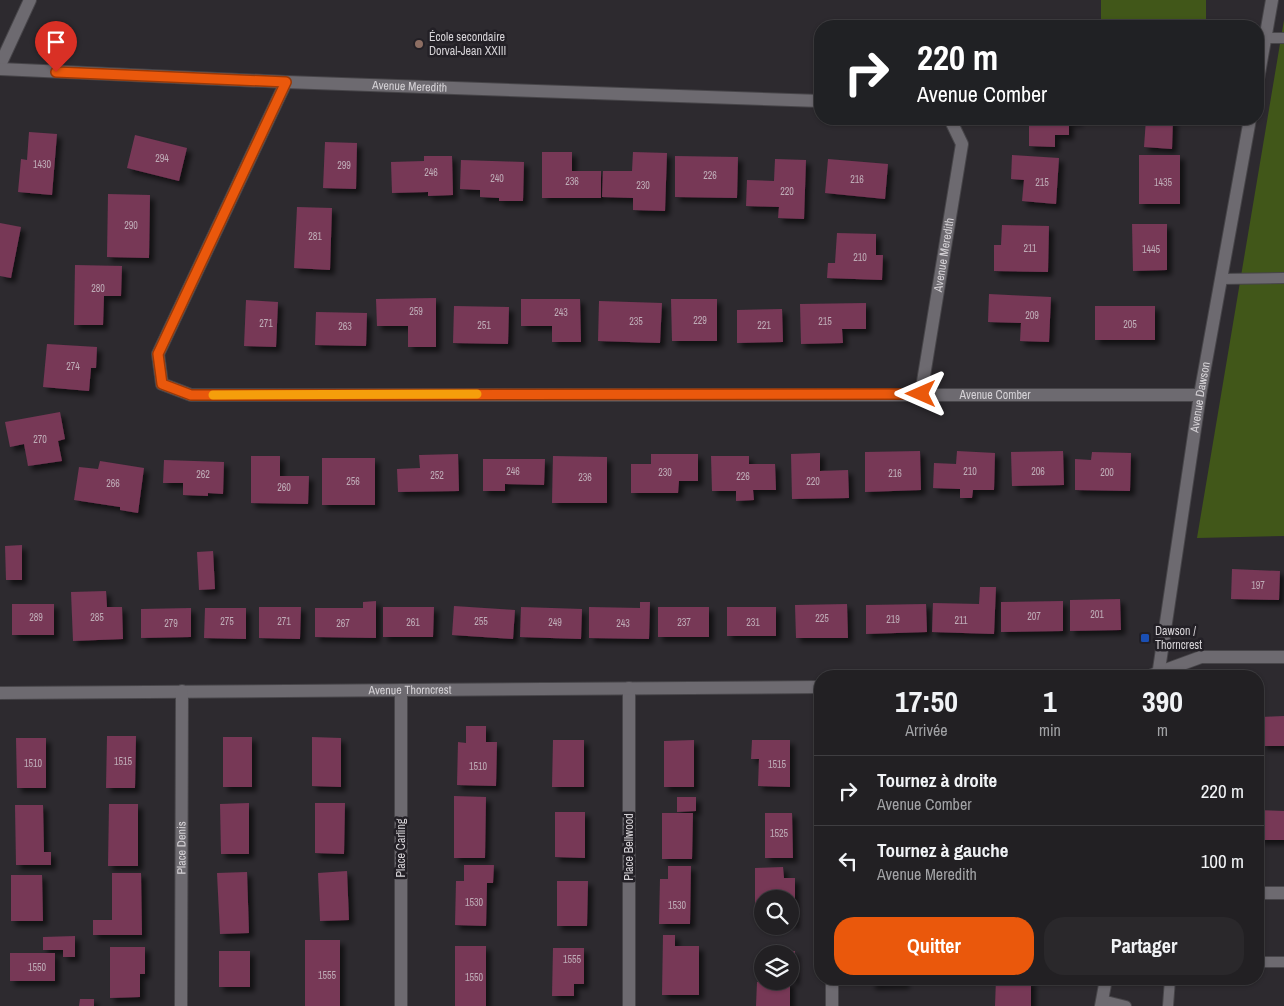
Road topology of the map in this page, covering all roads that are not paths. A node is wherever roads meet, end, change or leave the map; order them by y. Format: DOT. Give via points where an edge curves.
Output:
graph roads {
  1 [pos="30,0"];
  2 [pos="1272,0"];
  3 [pos="1265,38"];
  4 [pos="1284,38"];
  5 [pos="1264,44"];
  6 [pos="0,67"];
  7 [pos="286,82"];
  8 [pos="814,101"];
  9 [pos="953,125"];
  10 [pos="1249,125"];
  11 [pos="1284,278"];
  12 [pos="1221,279"];
  13 [pos="921,394"];
  14 [pos="1200,395"];
  15 [pos="1284,657"];
  16 [pos="1156,670"];
  17 [pos="1168,670"];
  18 [pos="814,687"];
  19 [pos="629,688"];
  20 [pos="401,690"];
  21 [pos="182,691"];
  22 [pos="0,693"];
  23 [pos="1264,893"];
  24 [pos="1284,893"];
  25 [pos="1264,962"];
  26 [pos="1284,962"];
  27 [pos="832,985"];
  28 [pos="1105,985"];
  29 [pos="1170,985"];
  30 [pos="1102,1003"];
  31 [pos="181,1006"];
  32 [pos="401,1006"];
  33 [pos="629,1006"];
  34 [pos="832,1006"];
  35 [pos="1126,1006"];
  36 [pos="1168,1006"];
  1 -- 6 [label="street"];
  2 -- 3 [label="street"];
  3 -- 4 [label="lane"];
  3 -- 5 [label="street"];
  6 -- 7 [label="street, Avenue Meredith"];
  7 -- 8 [label="street, Avenue Meredith"];
  7 -- 13 [label="street, Avenue Comber" via="158,354 162,384 191,395"];
  9 -- 13 [label="street, Avenue Meredith" via="962,144"];
  10 -- 12 [label="street, Avenue Dawson"];
  11 -- 12 [label="lane"];
  12 -- 14 [label="street, Avenue Dawson"];
  13 -- 14 [label="street, Avenue Comber"];
  14 -- 16 [label="street, Avenue Dawson"];
  15 -- 17 [label="street" via="1201,657"];
  18 -- 19 [label="street, Avenue Thorncrest"];
  19 -- 20 [label="street, Avenue Thorncrest"];
  19 -- 33 [label="street, Place Bellwood"];
  20 -- 21 [label="street, Avenue Thorncrest"];
  20 -- 32 [label="street, Place Carling"];
  21 -- 22 [label="street, Avenue Thorncrest"];
  21 -- 31 [label="street, Place Denis"];
  23 -- 24 [label="street"];
  25 -- 26 [label="lane"];
  27 -- 34 [label="street"];
  28 -- 30 [label="street"];
  29 -- 36 [label="lane"];
  30 -- 35 [label="lane"];
}
